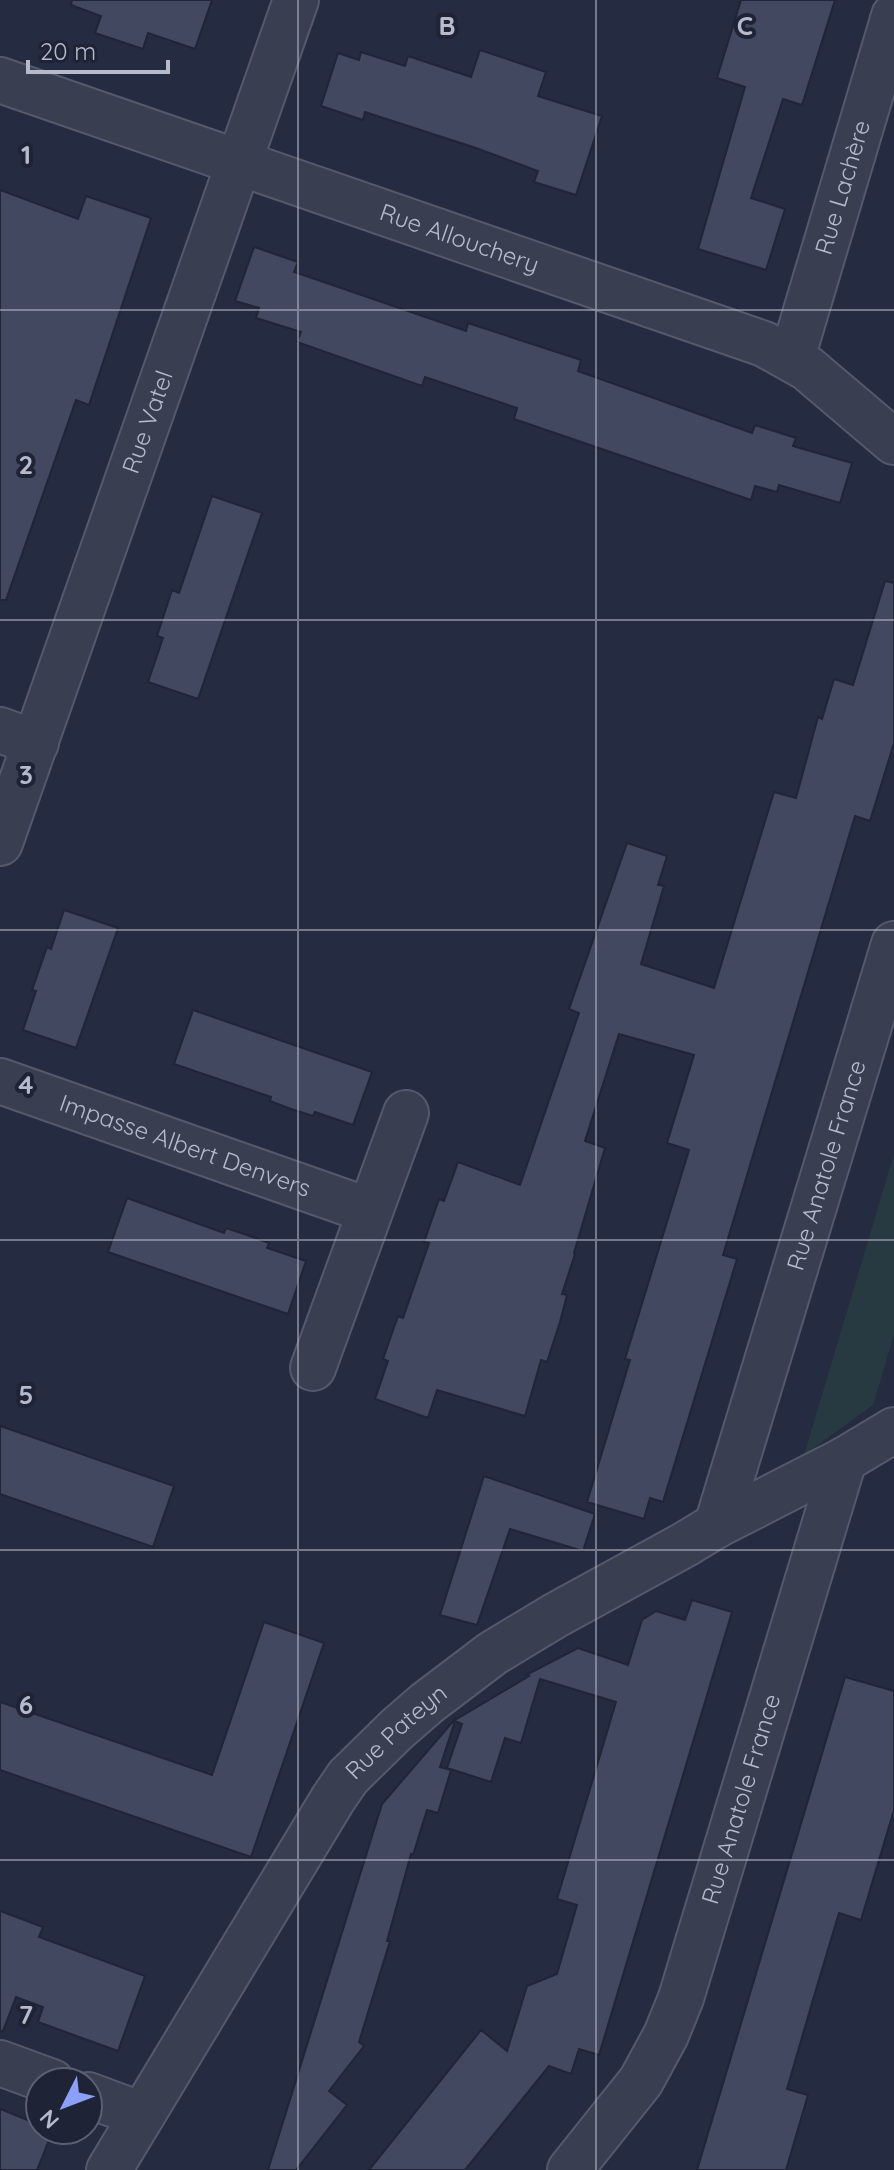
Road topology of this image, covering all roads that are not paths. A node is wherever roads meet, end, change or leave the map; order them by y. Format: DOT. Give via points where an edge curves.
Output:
graph roads {
  1 [pos="296,0"];
  2 [pos="894,16"];
  3 [pos="0,80"];
  4 [pos="238,162"];
  5 [pos="792,358"];
  6 [pos="894,442"];
  7 [pos="18,736"];
  8 [pos="0,843"];
  9 [pos="894,944"];
  10 [pos="0,1081"];
  11 [pos="406,1113"];
  12 [pos="370,1211"];
  13 [pos="313,1368"];
  14 [pos="894,1430"];
  15 [pos="844,1460"];
  16 [pos="717,1525"];
  17 [pos="0,2063"];
  18 [pos="24,2072"];
  19 [pos="104,2101"];
  20 [pos="142,2115"];
  21 [pos="109,2170"];
  22 [pos="570,2170"];
  1 -- 4 [label="street, Rue Vatel"];
  2 -- 5 [label="street, Rue Lachère"];
  3 -- 4 [label="street, Rue Allouchery"];
  4 -- 5 [label="street, Rue Allouchery"];
  4 -- 7 [label="street, Rue Vatel"];
  5 -- 6 [label="street, Rue Allouchery"];
  7 -- 8 [label="street, Rue Vatel"];
  9 -- 16 [label="street, Rue Anatole France"];
  10 -- 12 [label="street, Impasse Albert Denvers"];
  11 -- 12 [label="street"];
  12 -- 13 [label="street"];
  14 -- 15 [label="street"];
  15 -- 16 [label="street, Rue Pateyn"];
  15 -- 22 [label="street, Rue Anatole France" via="681,1998 641,2081"];
  16 -- 20 [label="street, Rue Pateyn" via="493,1653 427,1703 357,1768 333,1799"];
  17 -- 18 [label="street"];
  19 -- 20 [label="street"];
  20 -- 21 [label="street, Rue Pateyn"];
}
